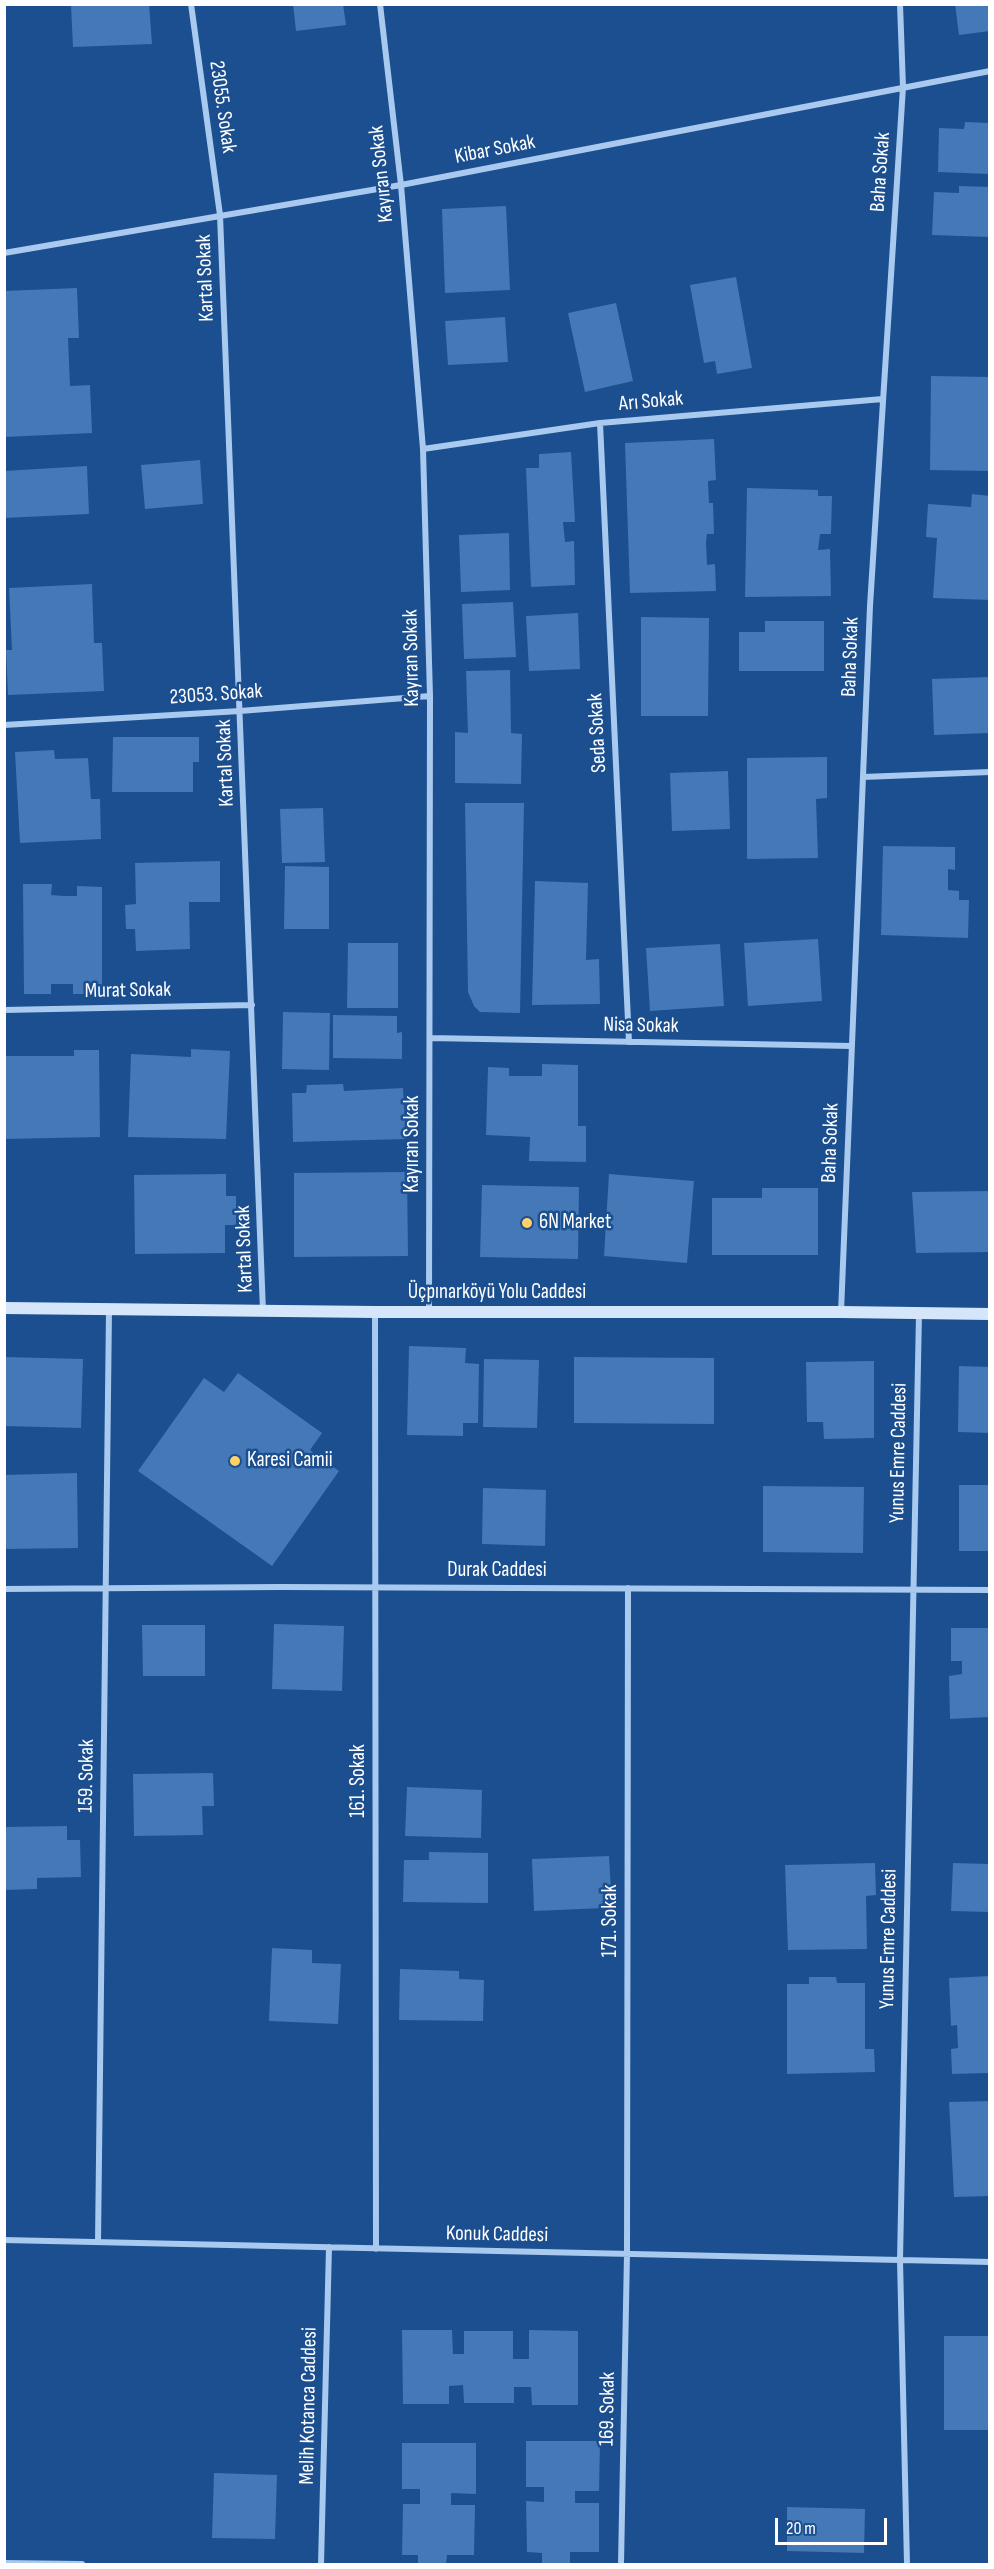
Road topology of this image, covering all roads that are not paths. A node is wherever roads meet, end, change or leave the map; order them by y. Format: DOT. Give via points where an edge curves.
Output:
graph roads {
  1 [pos="191,4"];
  2 [pos="380,4"];
  3 [pos="900,4"];
  4 [pos="990,71"];
  5 [pos="903,87"];
  6 [pos="401,185"];
  7 [pos="220,214"];
  8 [pos="4,253"];
  9 [pos="883,399"];
  10 [pos="600,423"];
  11 [pos="423,449"];
  12 [pos="430,696"];
  13 [pos="240,711"];
  14 [pos="4,725"];
  15 [pos="990,772"];
  16 [pos="863,777"];
  17 [pos="252,1005"];
  18 [pos="4,1010"];
  19 [pos="430,1038"];
  20 [pos="629,1042"];
  21 [pos="852,1046"];
  22 [pos="4,1308"];
  23 [pos="109,1310"];
  24 [pos="263,1311"];
  25 [pos="841,1311"];
  26 [pos="375,1312"];
  27 [pos="429,1313"];
  28 [pos="919,1314"];
  29 [pos="990,1314"];
  30 [pos="376,1587"];
  31 [pos="106,1588"];
  32 [pos="628,1588"];
  33 [pos="4,1589"];
  34 [pos="912,1590"];
  35 [pos="990,1590"];
  36 [pos="4,2240"];
  37 [pos="98,2242"];
  38 [pos="329,2247"];
  39 [pos="376,2249"];
  40 [pos="627,2254"];
  41 [pos="900,2260"];
  42 [pos="990,2262"];
  43 [pos="4,2563"];
  44 [pos="82,2565"];
  45 [pos="321,2565"];
  46 [pos="621,2565"];
  47 [pos="907,2565"];
  1 -- 7 [label="street, 23055. Sokak"];
  2 -- 6 [label="street, Kayıran Sokak"];
  3 -- 5 [label="street, Baha Sokak"];
  4 -- 5 [label="street, Kibar Sokak"];
  5 -- 6 [label="street, Kibar Sokak"];
  5 -- 9 [label="street, Baha Sokak"];
  6 -- 7 [label="street, Kibar Sokak"];
  6 -- 11 [label="street, Kayıran Sokak"];
  7 -- 8 [label="street, Kibar Sokak"];
  7 -- 13 [label="street, Kartal Sokak"];
  9 -- 10 [label="street, Arı Sokak"];
  9 -- 16 [label="street, Baha Sokak"];
  10 -- 11 [label="street, Arı Sokak"];
  10 -- 20 [label="street, Seda Sokak"];
  11 -- 12 [label="street, Kayıran Sokak"];
  12 -- 13 [label="street, 23053. Sokak"];
  12 -- 19 [label="street, Kayıran Sokak"];
  13 -- 14 [label="street, 23053. Sokak"];
  13 -- 17 [label="street, Kartal Sokak"];
  15 -- 16 [label="street"];
  16 -- 21 [label="street, Baha Sokak"];
  17 -- 18 [label="street, Murat Sokak"];
  17 -- 24 [label="street, Kartal Sokak"];
  19 -- 20 [label="street, Nisa Sokak"];
  19 -- 27 [label="street, Kayıran Sokak"];
  20 -- 21 [label="street, Nisa Sokak"];
  21 -- 25 [label="street, Baha Sokak"];
  22 -- 23 [label="main road, Üçpınarköyü Yolu Caddesi"];
  23 -- 24 [label="main road, Üçpınarköyü Yolu Caddesi"];
  23 -- 31 [label="street, 159. Sokak"];
  24 -- 26 [label="main road, Üçpınarköyü Yolu Caddesi"];
  25 -- 27 [label="main road, Üçpınarköyü Yolu Caddesi"];
  25 -- 28 [label="main road, Üçpınarköyü Yolu Caddesi"];
  26 -- 27 [label="main road, Üçpınarköyü Yolu Caddesi"];
  26 -- 30 [label="street, 161. Sokak"];
  28 -- 29 [label="main road, Üçpınarköyü Yolu Caddesi"];
  28 -- 34 [label="street, Yunus Emre Caddesi"];
  30 -- 31 [label="street, Durak Caddesi"];
  30 -- 32 [label="street, Durak Caddesi"];
  30 -- 39 [label="street, 161. Sokak"];
  31 -- 33 [label="street, Durak Caddesi"];
  31 -- 37 [label="street, 159. Sokak"];
  32 -- 34 [label="street, Durak Caddesi"];
  32 -- 40 [label="street, 171. Sokak"];
  34 -- 35 [label="street, Durak Caddesi"];
  34 -- 41 [label="street, Yunus Emre Caddesi"];
  36 -- 37 [label="street, Konuk Caddesi"];
  37 -- 38 [label="street, Konuk Caddesi"];
  38 -- 39 [label="street, Konuk Caddesi"];
  38 -- 45 [label="street, Melih Kotanca Caddesi"];
  39 -- 40 [label="street, Konuk Caddesi"];
  40 -- 41 [label="street, Konuk Caddesi"];
  40 -- 46 [label="street, 169. Sokak"];
  41 -- 42 [label="street, Konuk Caddesi"];
  41 -- 47 [label="street, Yunus Emre Caddesi"];
  43 -- 44 [label="street"];
}
